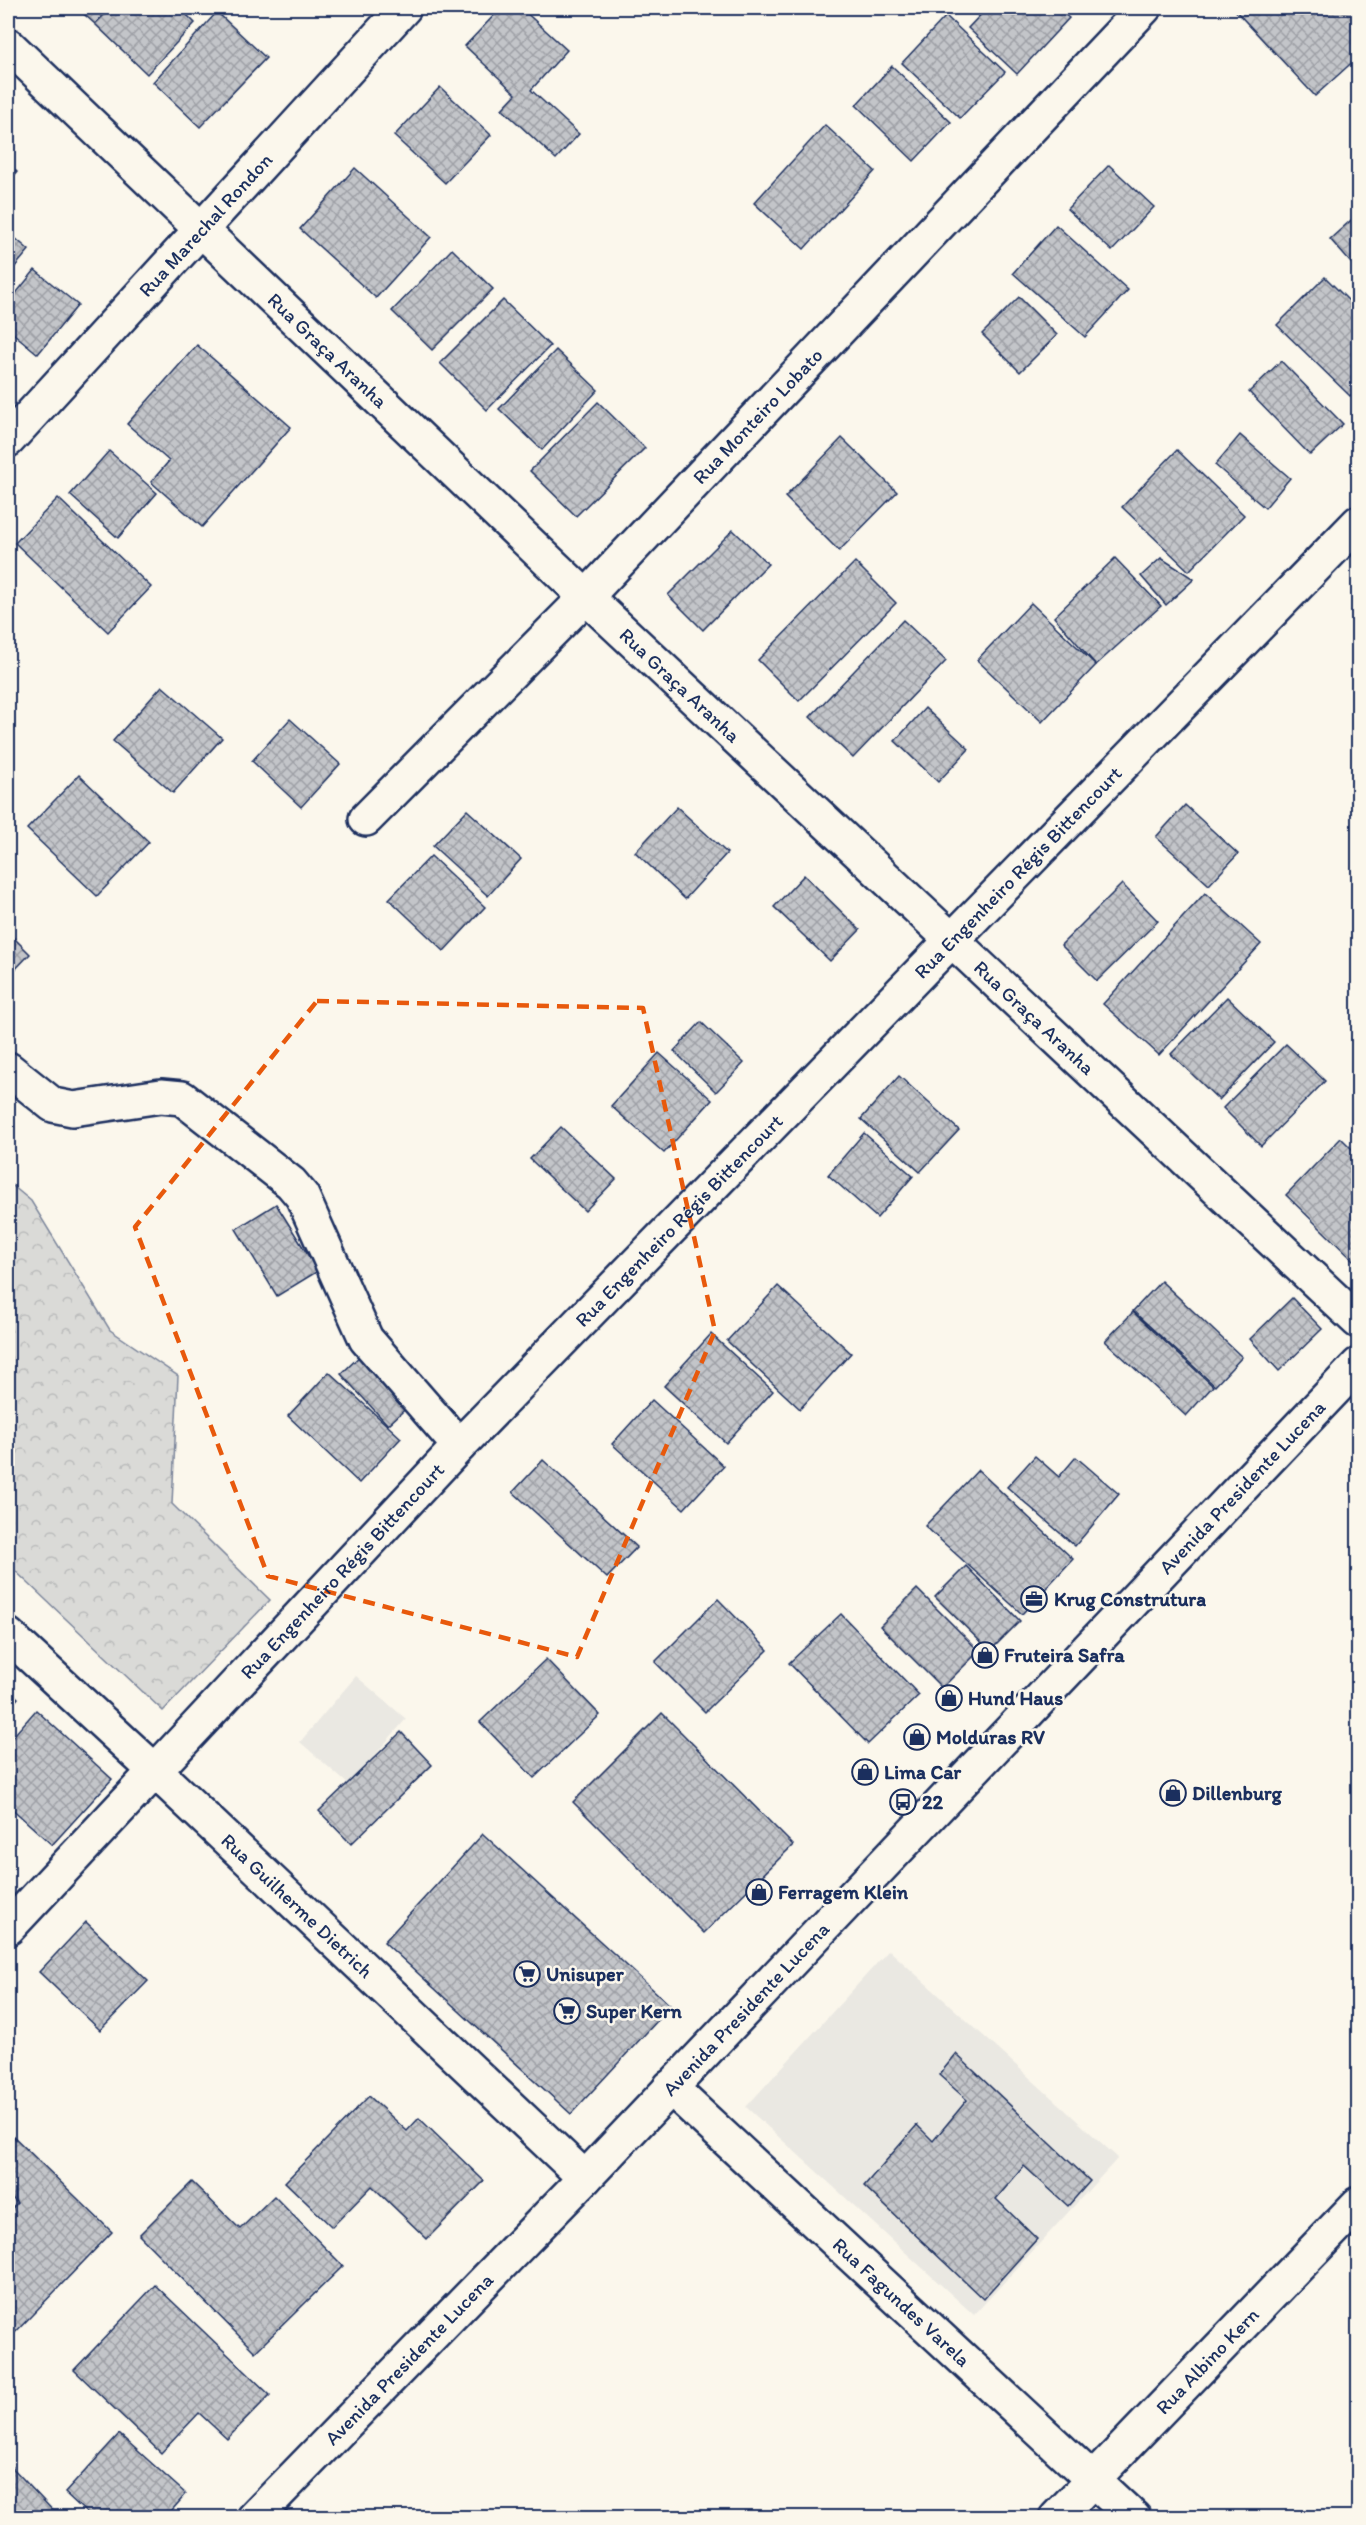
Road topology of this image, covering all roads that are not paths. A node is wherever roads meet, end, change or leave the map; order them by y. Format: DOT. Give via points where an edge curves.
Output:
graph roads {
  1 [pos="404,8"];
  2 [pos="1144,8"];
  3 [pos="8,45"];
  4 [pos="202,229"];
  5 [pos="8,440"];
  6 [pos="1359,523"];
  7 [pos="586,597"];
  8 [pos="366,819"];
  9 [pos="952,941"];
  10 [pos="8,1069"];
  11 [pos="1359,1321"];
  12 [pos="1359,1365"];
  13 [pos="459,1446"];
  14 [pos="8,1635"];
  15 [pos="154,1770"];
  16 [pos="8,1928"];
  17 [pos="670,2087"];
  18 [pos="585,2178"];
  19 [pos="1359,2204"];
  20 [pos="1092,2479"];
  21 [pos="254,2517"];
  22 [pos="1056,2517"];
  23 [pos="1134,2517"];
  1 -- 4 [label="street, Rua Marechal Rondon"];
  2 -- 7 [label="street, Rua Monteiro Lobato"];
  3 -- 4 [label="street, Rua Graça Aranha"];
  4 -- 5 [label="street, Rua Marechal Rondon"];
  4 -- 7 [label="street, Rua Graça Aranha"];
  6 -- 9 [label="street, Rua Engenheiro Régis Bittencourt"];
  7 -- 8 [label="street, Rua Monteiro Lobato"];
  7 -- 9 [label="street, Rua Graça Aranha"];
  9 -- 11 [label="street, Rua Graça Aranha"];
  9 -- 13 [label="street, Rua Engenheiro Régis Bittencourt"];
  10 -- 13 [label="street" via="53,1104 73,1109 161,1096 182,1098 291,1183 302,1196 366,1340"];
  12 -- 17 [label="street, Avenida Presidente Lucena"];
  13 -- 15 [label="street, Rua Engenheiro Régis Bittencourt"];
  14 -- 15 [label="street, Rua Guilherme Dietrich"];
  15 -- 16 [label="street, Rua Engenheiro Régis Bittencourt"];
  15 -- 18 [label="street, Rua Guilherme Dietrich"];
  17 -- 18 [label="street, Avenida Presidente Lucena"];
  17 -- 20 [label="street, Rua Fagundes Varela"];
  18 -- 21 [label="street, Avenida Presidente Lucena"];
  19 -- 20 [label="street, Rua Albino Kern"];
  20 -- 22 [label="street, Rua Albino Kern"];
  20 -- 23 [label="street, Rua Fagundes Varela"];
}
